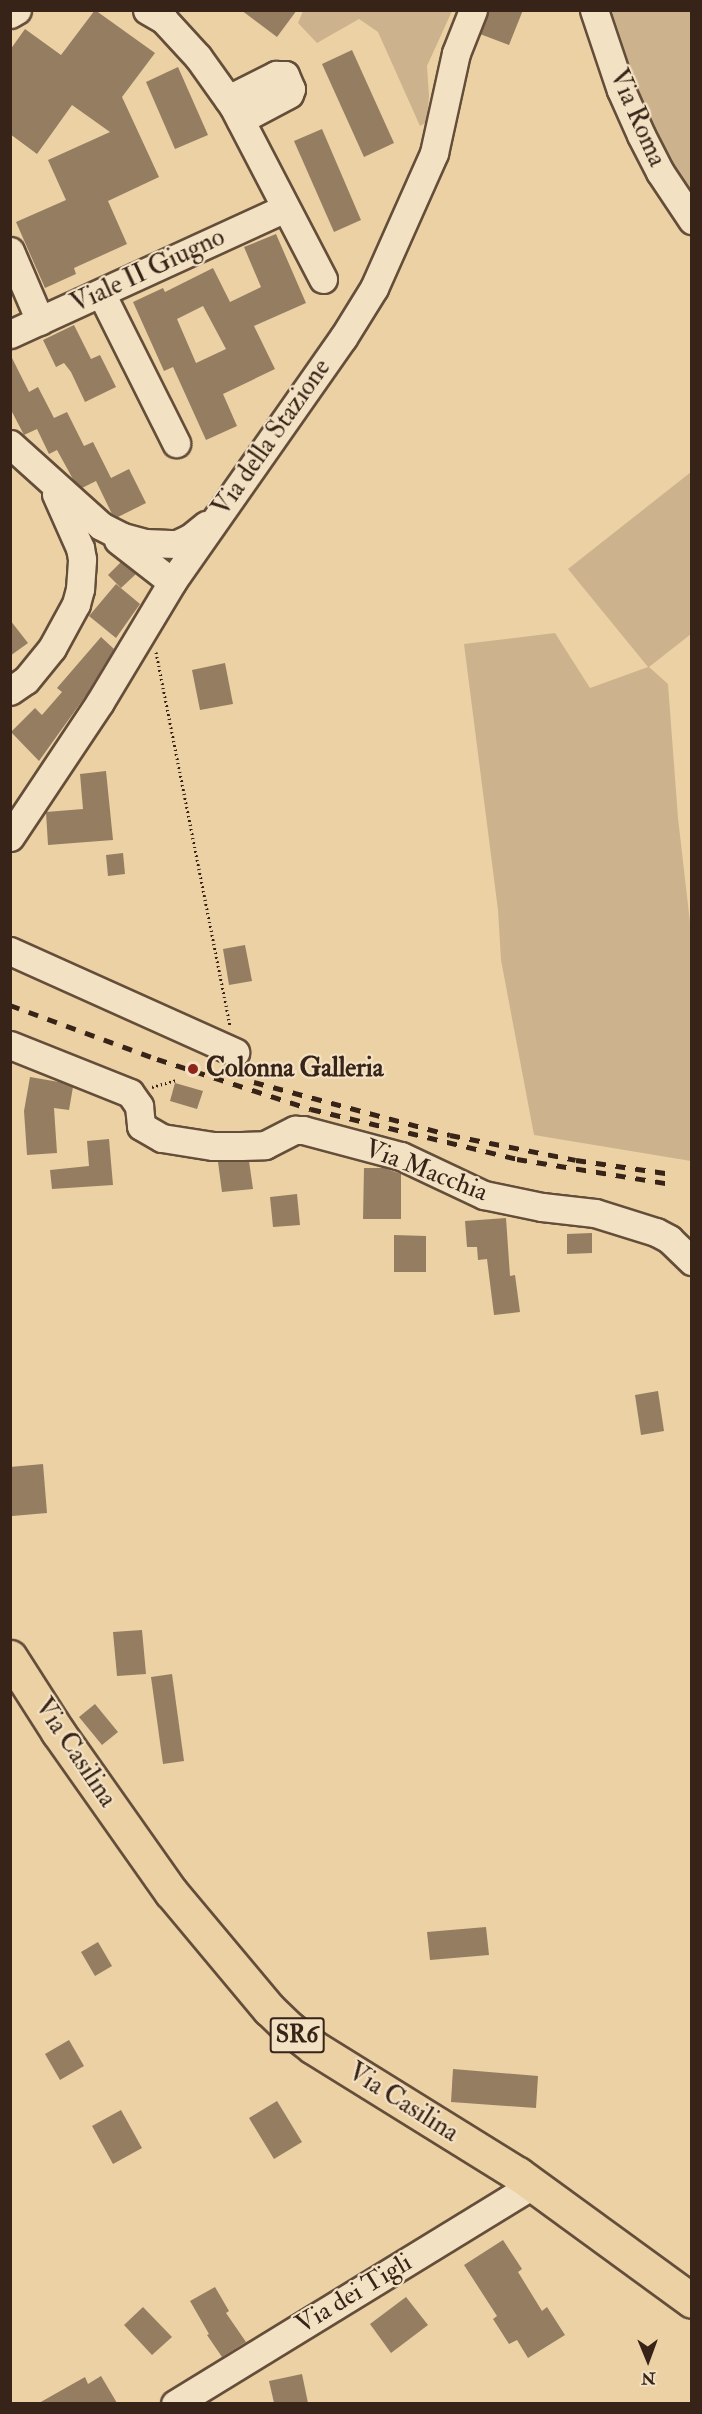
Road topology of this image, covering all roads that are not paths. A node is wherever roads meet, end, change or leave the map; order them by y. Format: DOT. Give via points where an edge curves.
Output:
graph roads {
  1 [pos="17,10"];
  2 [pos="147,10"];
  3 [pos="473,10"];
  4 [pos="594,10"];
  5 [pos="10,14"];
  6 [pos="285,208"];
  7 [pos="692,220"];
  8 [pos="10,251"];
  9 [pos="323,279"];
  10 [pos="102,293"];
  11 [pos="40,321"];
  12 [pos="10,334"];
  13 [pos="176,443"];
  14 [pos="10,444"];
  15 [pos="50,482"];
  16 [pos="218,513"];
  17 [pos="100,526"];
  18 [pos="172,582"];
  19 [pos="10,692"];
  20 [pos="10,837"];
  21 [pos="10,951"];
  22 [pos="10,1045"];
  23 [pos="235,1052"];
  24 [pos="692,1261"];
  25 [pos="10,1657"];
  26 [pos="533,2185"];
  27 [pos="692,2301"];
  28 [pos="175,2403"];
  1 -- 5 [label="street"];
  2 -- 6 [label="street" via="164,20 198,57 234,109"];
  3 -- 16 [label="street, Via della Stazione" via="456,53 434,153 374,288 343,338"];
  4 -- 7 [label="street, Via Roma" via="641,135"];
  6 -- 9 [label="street"];
  6 -- 10 [label="street, Viale II Giugno"];
  8 -- 11 [label="street"];
  10 -- 11 [label="street, Viale II Giugno"];
  10 -- 13 [label="street"];
  11 -- 12 [label="street, Viale II Giugno"];
  14 -- 15 [label="street"];
  15 -- 17 [label="street"];
  15 -- 19 [label="street" via="80,548 80,589 52,648 26,680"];
  16 -- 17 [label="street" via="201,530 177,544 146,543"];
  16 -- 18 [label="street, Via della Stazione"];
  17 -- 18 [label="street"];
  18 -- 20 [label="street, Via della Stazione" via="100,702"];
  21 -- 23 [label="street"];
  22 -- 24 [label="street, Via Macchia" via="130,1093 139,1106 141,1126 162,1138 242,1146 265,1144 303,1130 401,1156 484,1195 595,1213 656,1232"];
  25 -- 26 [label="main road, Via Casilina / SR6" via="171,1892 269,2009 313,2047"];
  26 -- 27 [label="main road, Via Casilina / SR6"];
  26 -- 28 [label="street, Via dei Tigli"];
}
